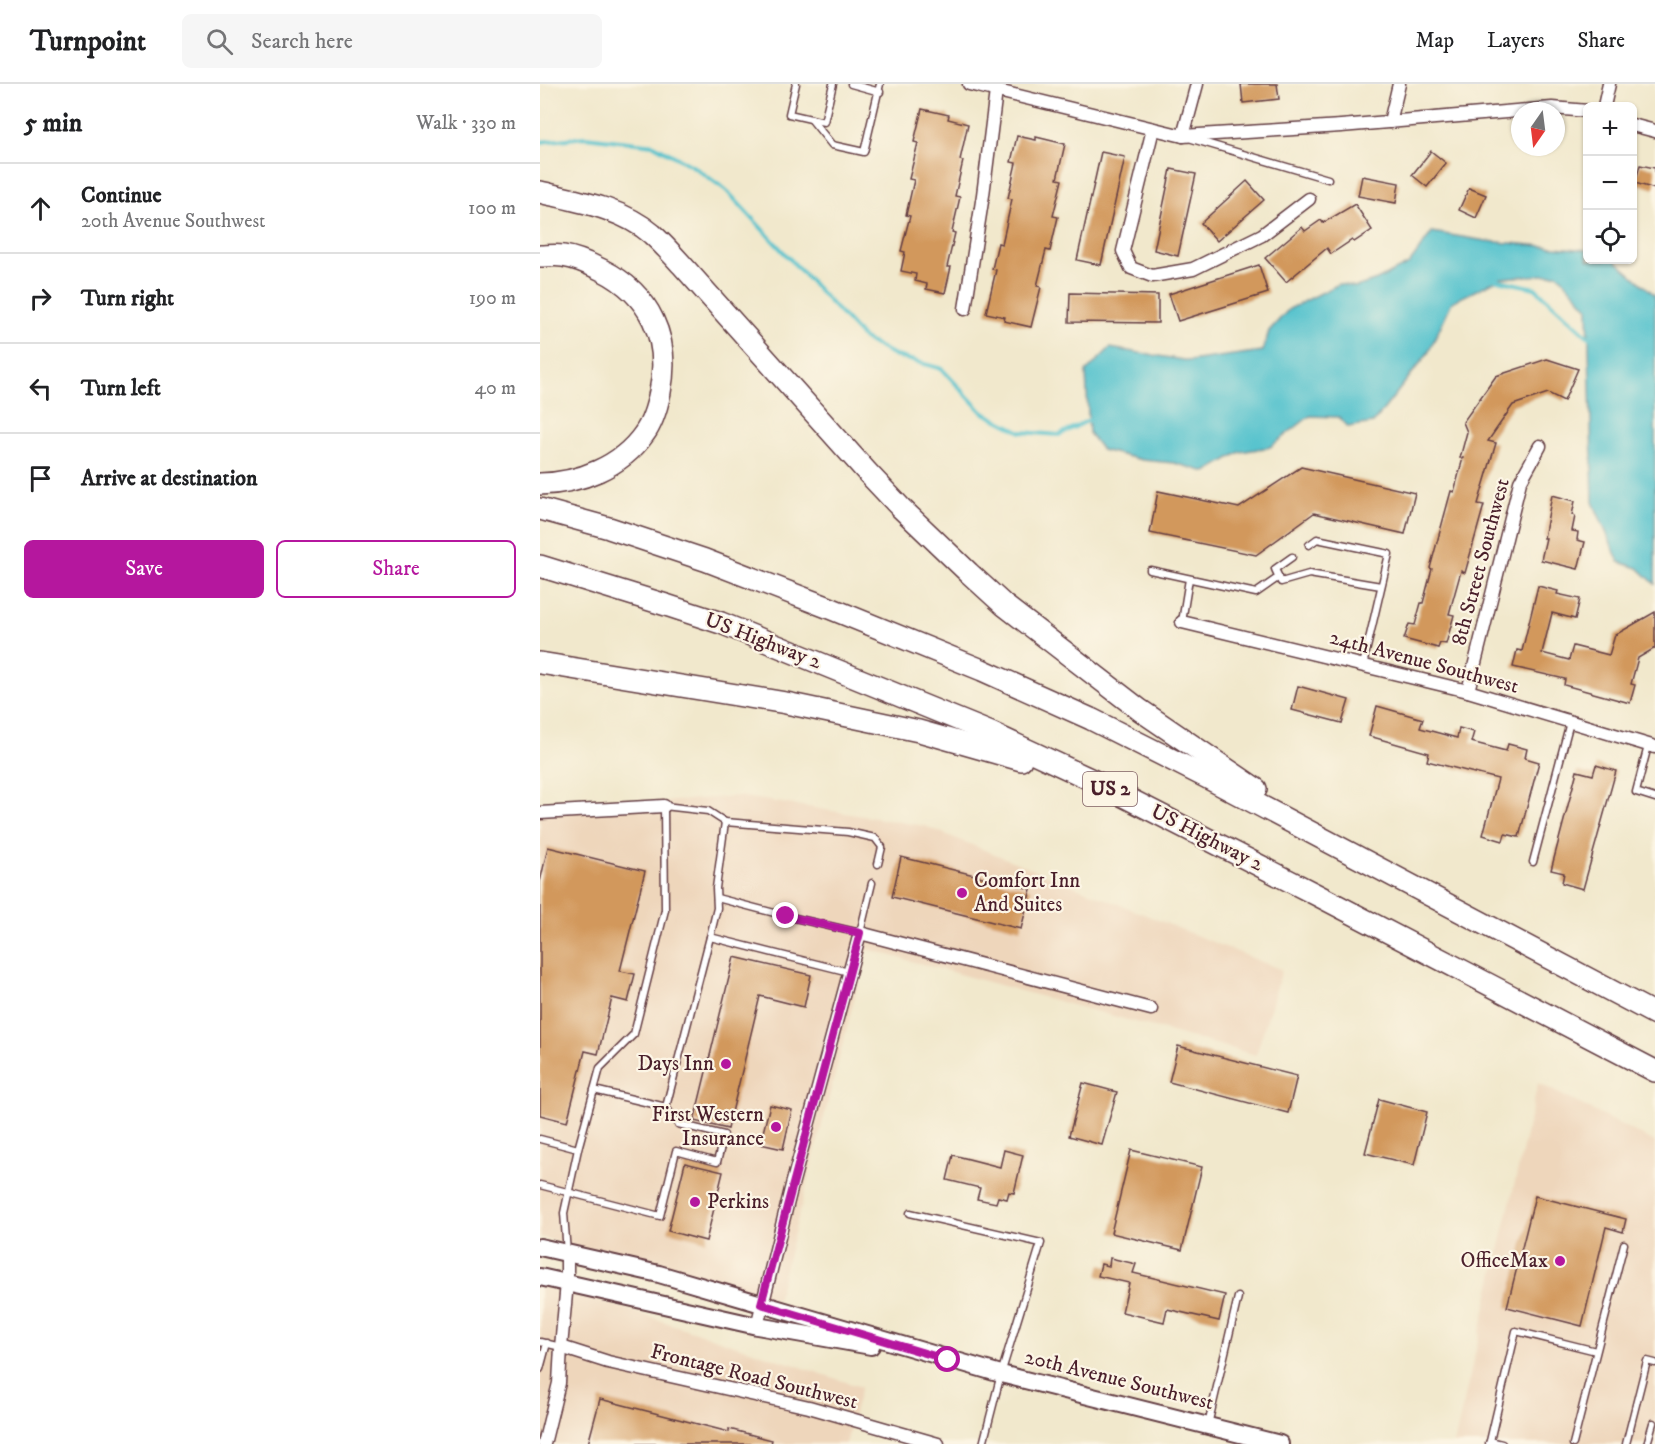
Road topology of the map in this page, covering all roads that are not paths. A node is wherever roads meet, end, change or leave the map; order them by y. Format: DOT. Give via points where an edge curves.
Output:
graph roads {
  1 [pos="796,84"];
  2 [pos="832,84"];
  3 [pos="851,84"];
  4 [pos="969,84"];
  5 [pos="1197,84"];
  6 [pos="1399,84"];
  7 [pos="1609,84"];
  8 [pos="880,88"];
  9 [pos="996,91"];
  10 [pos="1605,102"];
  11 [pos="1583,111"];
  12 [pos="811,119"];
  13 [pos="1390,122"];
  14 [pos="1637,126"];
  15 [pos="1153,129"];
  16 [pos="1655,131"];
  17 [pos="1183,136"];
  18 [pos="1328,179"];
  19 [pos="540,192"];
  20 [pos="1309,199"];
  21 [pos="540,256"];
  22 [pos="964,309"];
  23 [pos="1540,446"];
  24 [pos="540,484"];
  25 [pos="540,509"];
  26 [pos="1309,545"];
  27 [pos="1292,557"];
  28 [pos="540,566"];
  29 [pos="1150,570"];
  30 [pos="1279,577"];
  31 [pos="1189,579"];
  32 [pos="1381,586"];
  33 [pos="1182,622"];
  34 [pos="540,663"];
  35 [pos="1363,666"];
  36 [pos="1468,692"];
  37 [pos="1570,723"];
  38 [pos="1651,746"];
  39 [pos="1655,798"];
  40 [pos="1136,802"];
  41 [pos="664,806"];
  42 [pos="540,813"];
  43 [pos="725,822"];
  44 [pos="1351,853"];
  45 [pos="1533,862"];
  46 [pos="878,864"];
  47 [pos="873,883"];
  48 [pos="717,898"];
  49 [pos="860,933"];
  50 [pos="710,937"];
  51 [pos="849,972"];
  52 [pos="1151,1009"];
  53 [pos="1649,1009"];
  54 [pos="1655,1071"];
  55 [pos="594,1090"];
  56 [pos="666,1107"];
  57 [pos="540,1139"];
  58 [pos="578,1149"];
  59 [pos="540,1185"];
  60 [pos="568,1192"];
  61 [pos="909,1213"];
  62 [pos="1624,1244"];
  63 [pos="540,1247"];
  64 [pos="567,1253"];
  65 [pos="540,1277"];
  66 [pos="567,1283"];
  67 [pos="1238,1297"];
  68 [pos="761,1304"];
  69 [pos="756,1326"];
  70 [pos="543,1342"];
  71 [pos="561,1347"];
  72 [pos="1596,1351"];
  73 [pos="948,1360"];
  74 [pos="1655,1363"];
  75 [pos="540,1369"];
  76 [pos="1001,1374"];
  77 [pos="545,1416"];
  78 [pos="1653,1423"];
  79 [pos="1208,1425"];
  80 [pos="1489,1443"];
  81 [pos="544,1444"];
  82 [pos="938,1444"];
  83 [pos="983,1444"];
  84 [pos="1280,1444"];
  85 [pos="1502,1444"];
  86 [pos="1573,1444"];
  87 [pos="1626,1444"];
  88 [pos="1647,1444"];
  1 -- 12 [label="lane" via="789,114"];
  2 -- 12 [label="lane" via="824,122"];
  3 -- 8 [label="lane"];
  4 -- 9 [label="street"];
  5 -- 17 [label="street"];
  6 -- 13 [label="street"];
  7 -- 10 [label="street"];
  8 -- 12 [label="lane" via="864,152 832,145"];
  9 -- 15 [label="street"];
  9 -- 22 [label="street"];
  11 -- 13 [label="street" via="1552,108"];
  13 -- 17 [label="street"];
  14 -- 16 [label="street"];
  15 -- 17 [label="street"];
  15 -- 20 [label="street" via="1123,251 1131,268 1152,276 1193,269 1262,235"];
  17 -- 18 [label="lane"];
  19 -- 44 [label="highway" via="625,217 651,233 867,472 1004,605 1140,710"];
  21 -- 24 [label="highway" via="585,262 628,287 652,317 661,339 663,369 652,420 634,446 611,464 579,478"];
  23 -- 36 [label="street, 8th Street Southwest" via="1520,482"];
  25 -- 44 [label="highway, US 2" via="705,560 982,670 1091,719"];
  26 -- 32 [label="lane" via="1317,539 1389,554"];
  27 -- 30 [label="lane" via="1275,569"];
  28 -- 40 [label="highway, US Highway 2 / US 2" via="731,627 991,733"];
  29 -- 31 [label="lane"];
  30 -- 31 [label="lane" via="1256,593"];
  30 -- 32 [label="lane" via="1281,582 1309,574"];
  31 -- 33 [label="lane"];
  32 -- 35 [label="lane"];
  33 -- 35 [label="street, 24th Avenue Southwest"];
  34 -- 40 [label="highway" via="786,704 919,731 1009,755"];
  35 -- 36 [label="street, 24th Avenue Southwest"];
  36 -- 37 [label="street, 24th Avenue Southwest"];
  37 -- 38 [label="street, 24th Avenue Southwest"];
  37 -- 45 [label="lane"];
  38 -- 39 [label="lane" via="1636,792"];
  40 -- 54 [label="highway, US Highway 2 / US 2"];
  41 -- 42 [label="street"];
  41 -- 43 [label="lane" via="708,811"];
  41 -- 55 [label="lane" via="665,910 634,1034 600,1068"];
  43 -- 46 [label="lane" via="848,832 875,838 882,847"];
  43 -- 48 [label="lane"];
  44 -- 53 [label="highway, US 2"];
  47 -- 49 [label="lane"];
  48 -- 49 [label="lane"];
  48 -- 50 [label="lane"];
  49 -- 51 [label="street"];
  49 -- 52 [label="street"];
  50 -- 51 [label="lane"];
  50 -- 56 [label="lane"];
  51 -- 68 [label="street"];
  55 -- 56 [label="lane"];
  55 -- 58 [label="lane"];
  56 -- 60 [label="lane" via="678,1124 724,1135 717,1162 676,1151 660,1215"];
  57 -- 58 [label="lane"];
  58 -- 60 [label="lane"];
  59 -- 60 [label="lane"];
  60 -- 64 [label="lane" via="564,1213"];
  61 -- 76 [label="lane" via="1041,1243"];
  62 -- 72 [label="lane"];
  63 -- 64 [label="street, 20th Avenue Southwest"];
  64 -- 66 [label="street"];
  64 -- 68 [label="street, 20th Avenue Southwest" via="659,1274"];
  65 -- 66 [label="street, 20th Avenue Southwest"];
  66 -- 69 [label="street, 20th Avenue Southwest"];
  66 -- 71 [label="street"];
  67 -- 79 [label="lane"];
  68 -- 69 [label="street"];
  68 -- 73 [label="street, 20th Avenue Southwest"];
  69 -- 73 [label="street, 20th Avenue Southwest"];
  70 -- 71 [label="lane"];
  70 -- 75 [label="lane"];
  71 -- 77 [label="street" via="559,1383"];
  71 -- 82 [label="street, Frontage Road Southwest" via="608,1362 810,1407"];
  72 -- 80 [label="lane" via="1516,1331"];
  72 -- 86 [label="lane"];
  73 -- 76 [label="street, 20th Avenue Southwest"];
  74 -- 87 [label="lane" via="1647,1361"];
  76 -- 79 [label="street, 20th Avenue Southwest"];
  76 -- 83 [label="lane"];
  77 -- 81 [label="street"];
  78 -- 88 [label="lane"];
  79 -- 84 [label="street, 20th Avenue Southwest"];
  80 -- 85 [label="lane"];
}
